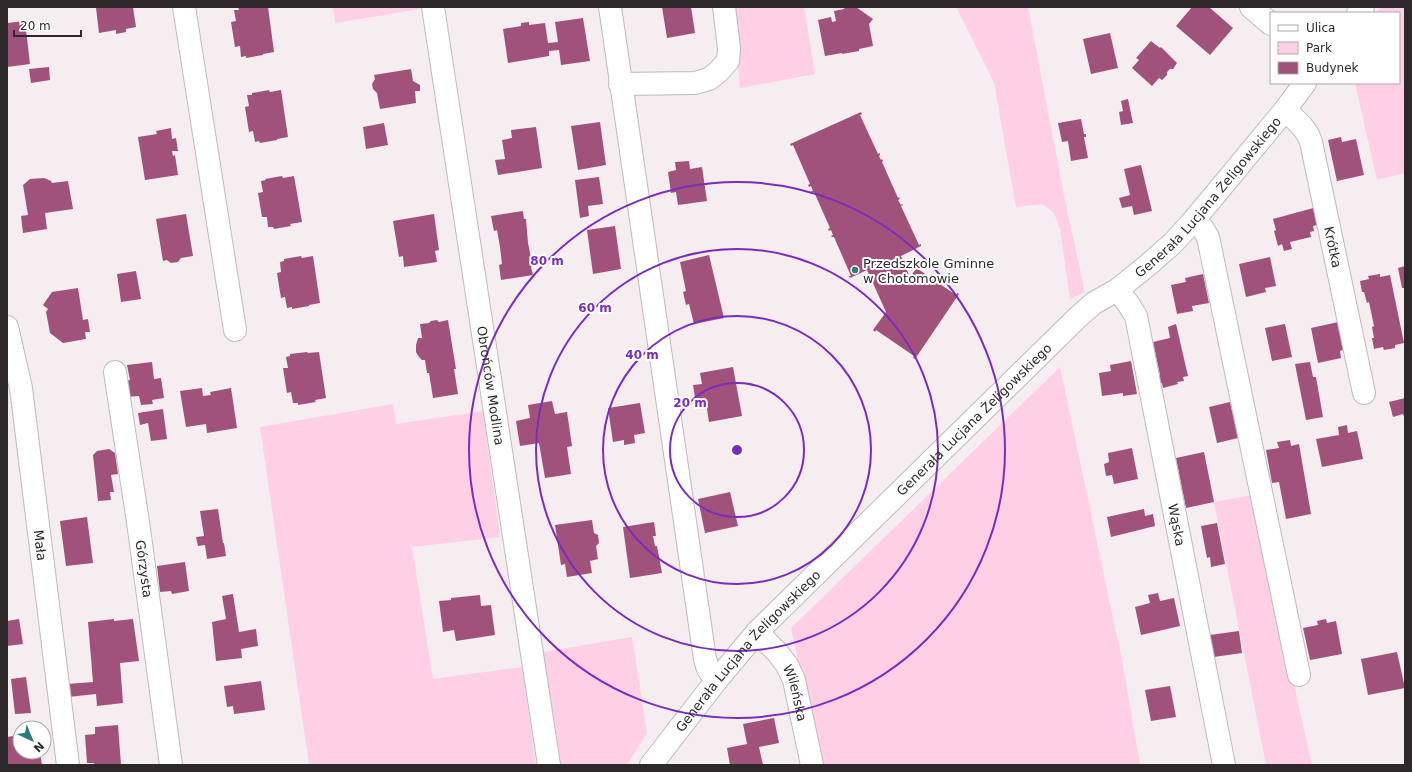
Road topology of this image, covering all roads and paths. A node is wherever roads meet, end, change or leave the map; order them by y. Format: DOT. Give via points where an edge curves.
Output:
graph roads {
  1 [pos="184,7"];
  2 [pos="433,7"];
  3 [pos="610,7"];
  4 [pos="724,7"];
  5 [pos="1251,7"];
  6 [pos="1270,23"];
  7 [pos="620,84"];
  8 [pos="1304,84"];
  9 [pos="1285,110"];
  10 [pos="1194,220"];
  11 [pos="1117,290"];
  12 [pos="7,327"];
  13 [pos="235,330"];
  14 [pos="115,372"];
  15 [pos="1364,393"];
  16 [pos="757,632"];
  17 [pos="1299,675"];
  18 [pos="716,681"];
  19 [pos="68,765"];
  20 [pos="171,765"];
  21 [pos="549,765"];
  22 [pos="651,765"];
  23 [pos="812,765"];
  24 [pos="1224,765"];
  1 -- 13 [label="street"];
  2 -- 21 [label="street, Obrońców Modlina"];
  3 -- 7 [label="street"];
  4 -- 7 [label="street" via="728,61 709,79 695,83"];
  5 -- 6 [label="street"];
  7 -- 18 [label="street" via="705,658 708,669"];
  8 -- 9 [label="street, Generała Lucjana Żeligowskiego"];
  9 -- 10 [label="street, Generała Lucjana Żeligowskiego"];
  9 -- 15 [label="street, Krótka" via="1302,126 1312,142"];
  10 -- 11 [label="street, Generała Lucjana Żeligowskiego" via="1173,243"];
  10 -- 17 [label="street" via="1208,237"];
  11 -- 16 [label="street, Generała Lucjana Żeligowskiego" via="1094,303 1078,317"];
  11 -- 24 [label="street, Wąska" via="1136,316"];
  12 -- 19 [label="street, Mała" via="21,388"];
  14 -- 20 [label="street, Górzysta"];
  16 -- 18 [label="street, Generała Lucjana Żeligowskiego"];
  16 -- 23 [label="street, Wileńska" via="777,652 794,680"];
  18 -- 22 [label="street, Generała Lucjana Żeligowskiego"];
}
